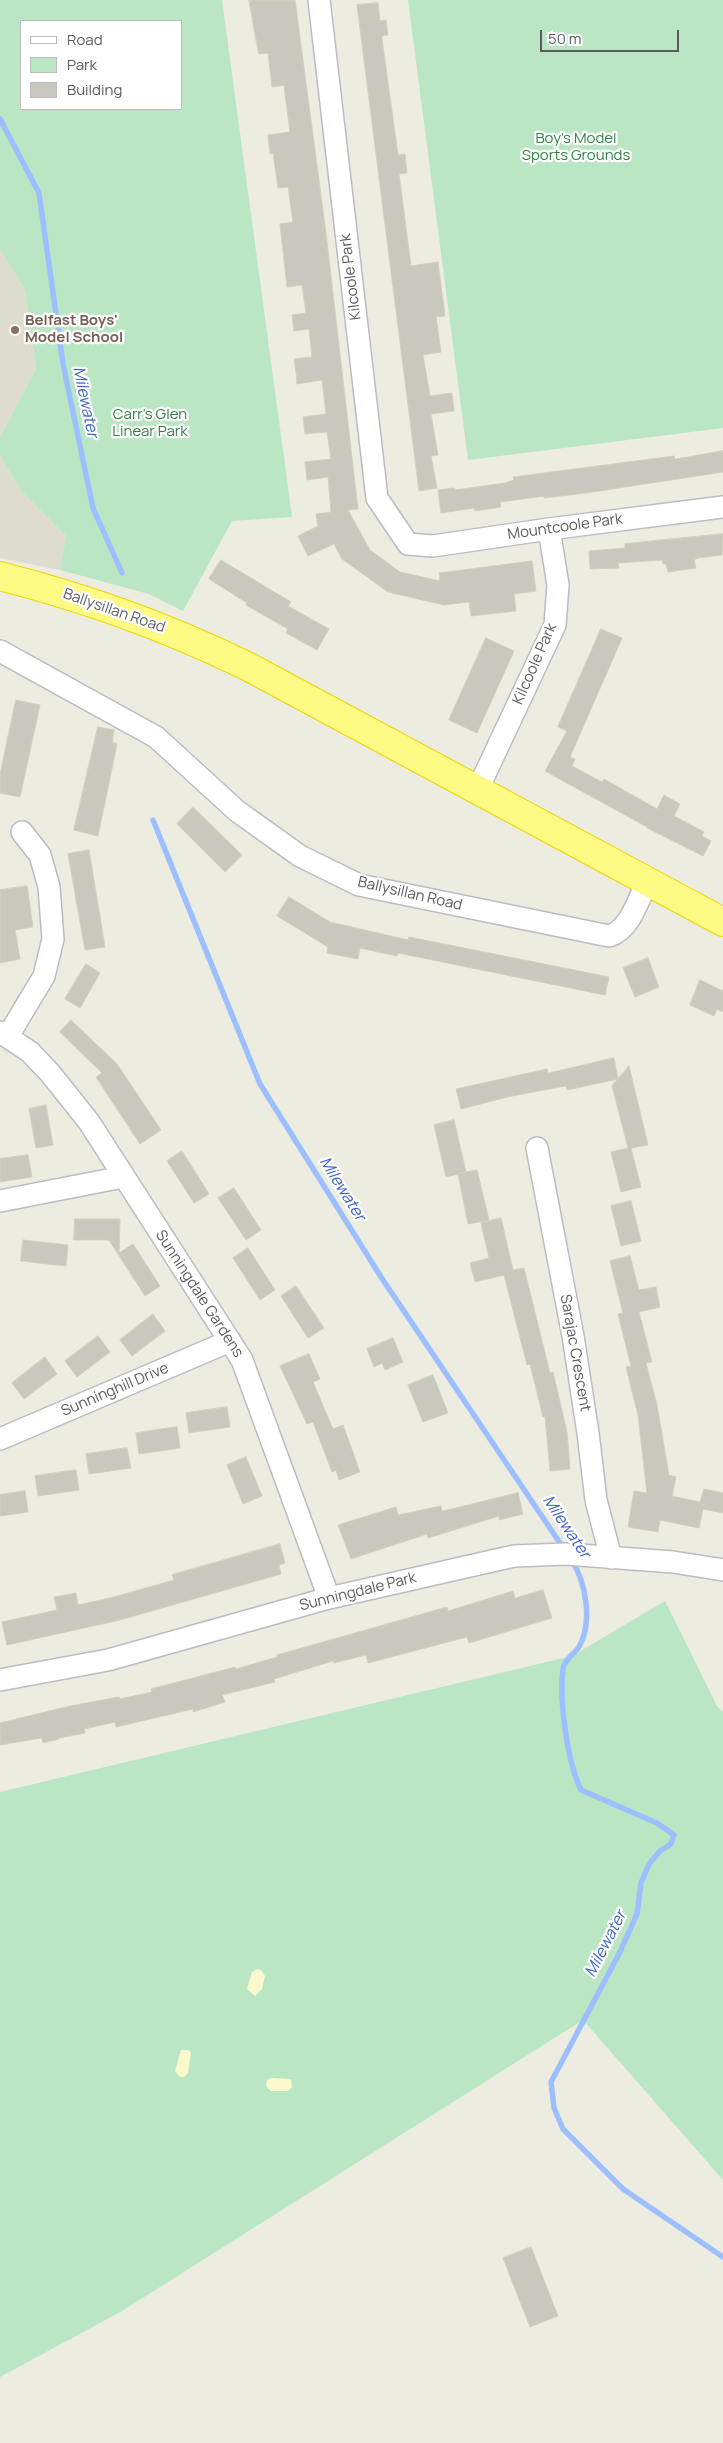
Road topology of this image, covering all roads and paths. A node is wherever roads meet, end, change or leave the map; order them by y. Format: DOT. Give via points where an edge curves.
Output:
graph roads {
  1 [pos="319,0"];
  2 [pos="723,507"];
  3 [pos="549,529"];
  4 [pos="408,544"];
  5 [pos="0,576"];
  6 [pos="0,651"];
  7 [pos="475,789"];
  8 [pos="22,832"];
  9 [pos="647,882"];
  10 [pos="723,922"];
  11 [pos="4,1034"];
  12 [pos="537,1148"];
  13 [pos="123,1177"];
  14 [pos="0,1201"];
  15 [pos="230,1341"];
  16 [pos="0,1439"];
  17 [pos="611,1558"];
  18 [pos="723,1570"];
  19 [pos="329,1598"];
  20 [pos="0,1680"];
  1 -- 4 [label="street, Kilcoole Park" via="377,498"];
  2 -- 3 [label="street, Mountcoole Park"];
  3 -- 4 [label="street, Mountcoole Park" via="433,546"];
  3 -- 7 [label="street, Kilcoole Park" via="558,585 555,625"];
  5 -- 7 [label="highway, Ballysillan Road" via="60,592 194,640"];
  6 -- 9 [label="street, Ballysillan Road" via="156,737 237,811 300,856 359,884 609,936 619,933 626,925"];
  7 -- 9 [label="highway, Ballysillan Road"];
  8 -- 11 [label="street" via="40,855 47,879 53,939 44,976"];
  9 -- 10 [label="highway, Ballysillan Road"];
  11 -- 13 [label="street, Sunningdale Gardens" via="30,1052 50,1072 89,1122"];
  12 -- 17 [label="street, Sarajac Crescent" via="573,1336 596,1500"];
  13 -- 14 [label="street"];
  13 -- 15 [label="street, Sunningdale Gardens"];
  15 -- 16 [label="street, Sunninghill Drive"];
  15 -- 19 [label="street, Sunningdale Gardens" via="242,1360 262,1411"];
  17 -- 18 [label="street, Sunningdale Park" via="673,1562"];
  17 -- 19 [label="street, Sunningdale Park" via="514,1556"];
  19 -- 20 [label="street, Sunningdale Park" via="108,1660"];
}
